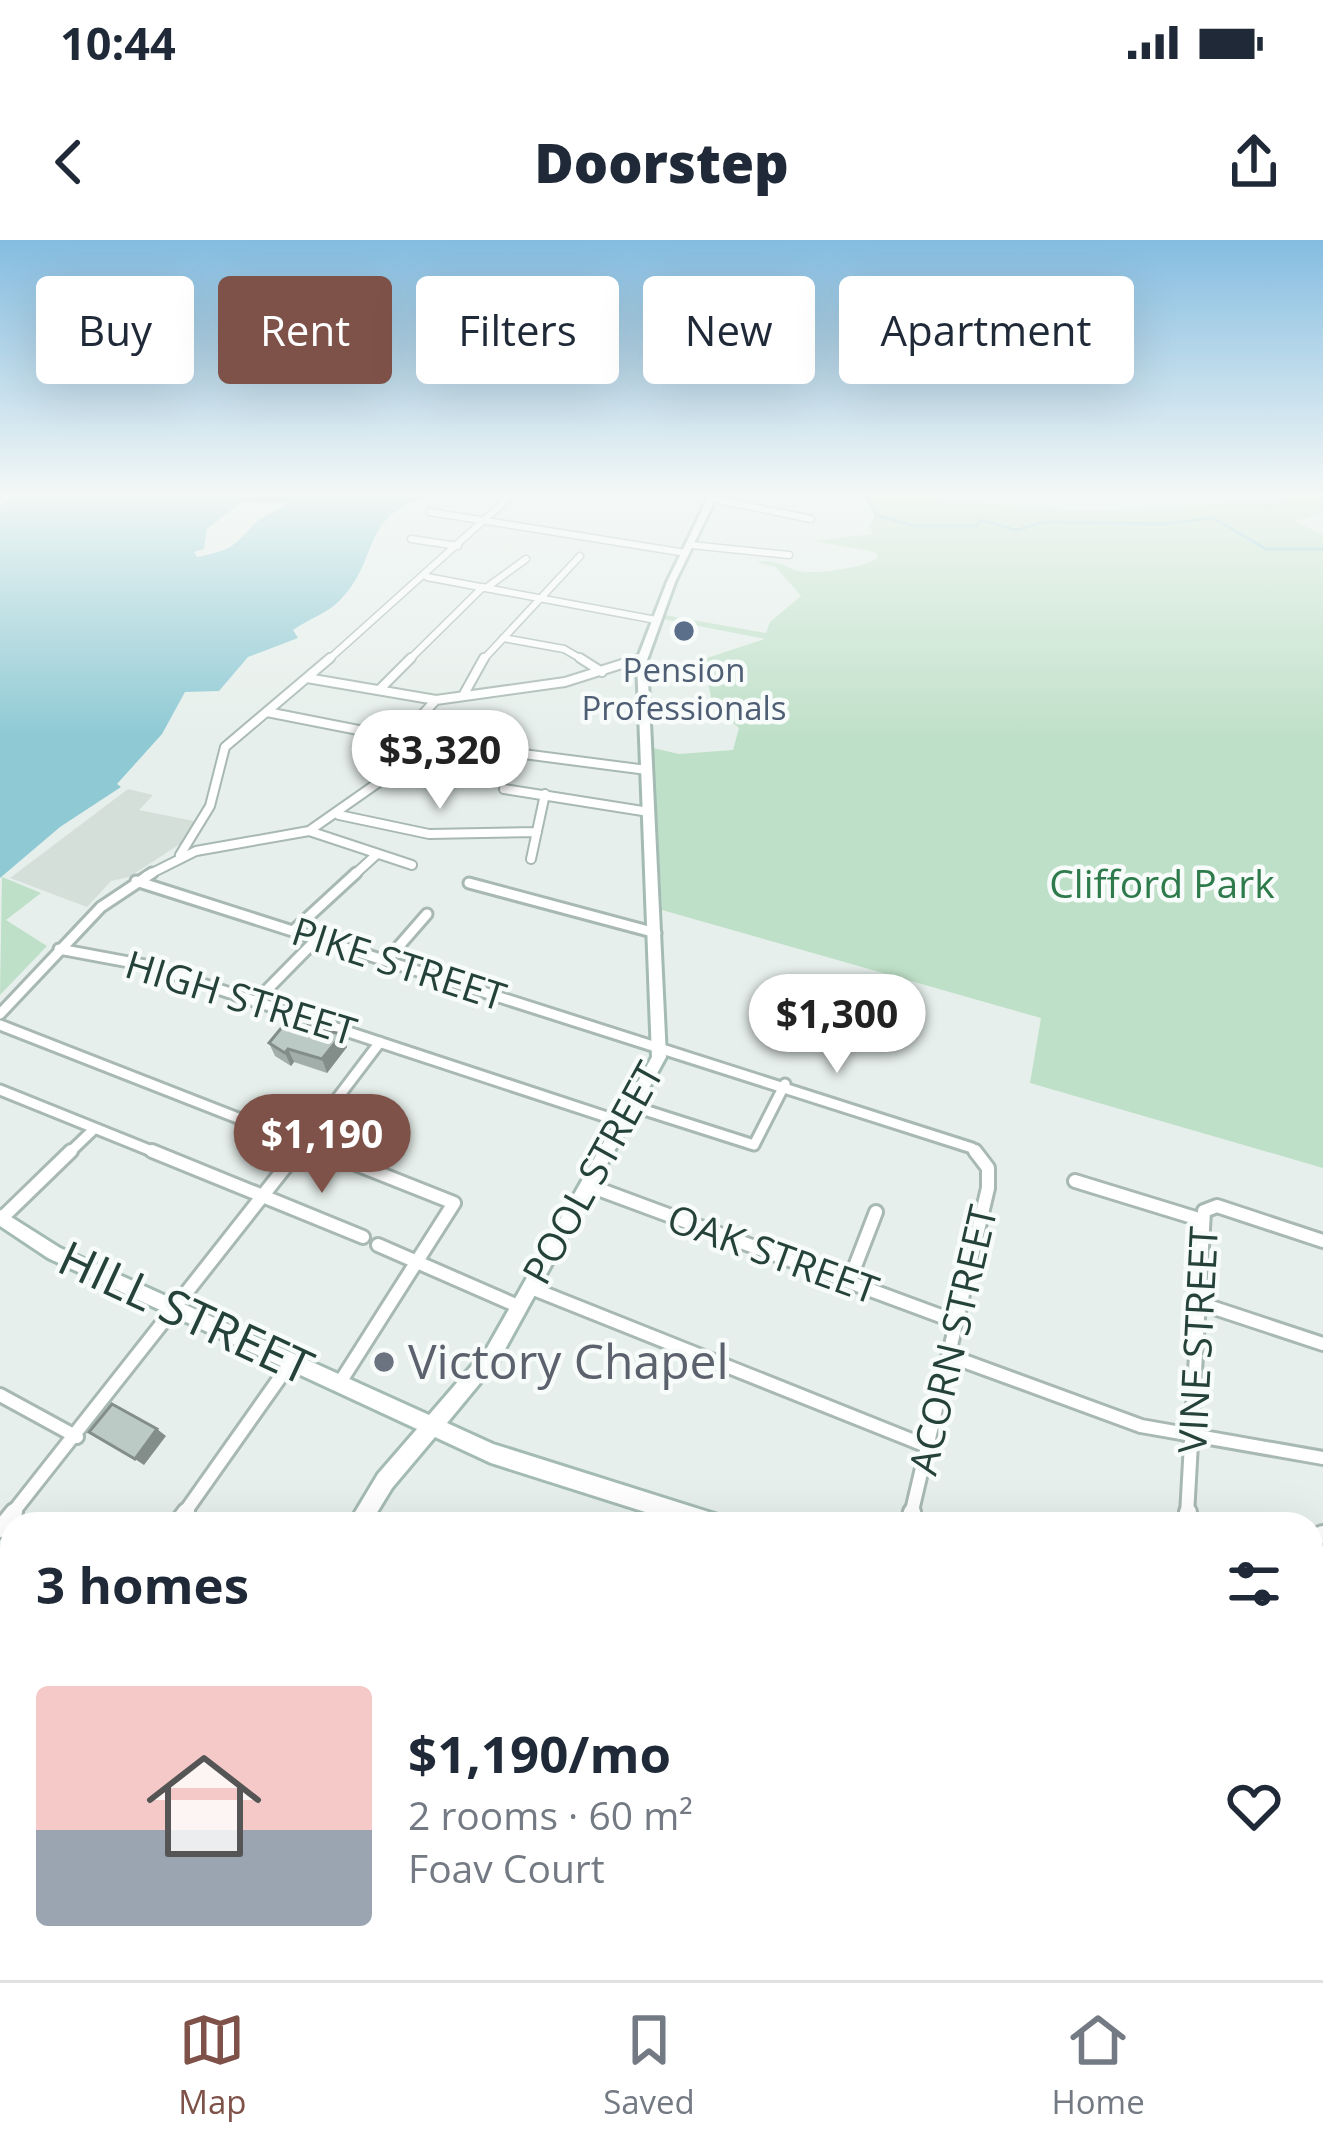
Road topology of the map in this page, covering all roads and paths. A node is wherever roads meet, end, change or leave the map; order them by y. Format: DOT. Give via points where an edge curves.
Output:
graph roads {
  1 [pos="503,575"];
  2 [pos="560,575"];
  3 [pos="676,575"];
  4 [pos="427,577"];
  5 [pos="485,588"];
  6 [pos="537,598"];
  7 [pos="656,620"];
  8 [pos="503,638"];
  9 [pos="642,658"];
  10 [pos="602,672"];
  11 [pos="307,678"];
  12 [pos="379,690"];
  13 [pos="464,694"];
  14 [pos="436,700"];
  15 [pos="267,712"];
  16 [pos="408,738"];
  17 [pos="647,770"];
  18 [pos="504,789"];
  19 [pos="545,794"];
  20 [pos="649,812"];
  21 [pos="339,814"];
  22 [pos="308,831"];
  23 [pos="537,832"];
  24 [pos="376,855"];
  25 [pos="178,858"];
  26 [pos="531,859"];
  27 [pos="412,865"];
  28 [pos="136,881"];
  29 [pos="469,883"];
  30 [pos="427,914"];
  31 [pos="293,931"];
  32 [pos="656,933"];
  33 [pos="316,939"];
  34 [pos="59,949"];
  35 [pos="386,961"];
  36 [pos="255,1002"];
  37 [pos="0,1014"];
  38 [pos="0,1025"];
  39 [pos="380,1042"];
  40 [pos="661,1048"];
  41 [pos="785,1084"];
  42 [pos="0,1090"];
  43 [pos="635,1107"];
  44 [pos="625,1123"];
  45 [pos="94,1129"];
  46 [pos="304,1144"];
  47 [pos="982,1157"];
  48 [pos="1075,1181"];
  49 [pos="590,1186"];
  50 [pos="263,1198"];
  51 [pos="876,1212"];
  52 [pos="1,1218"];
  53 [pos="1202,1220"];
  54 [pos="363,1238"];
  55 [pos="1323,1240"];
  56 [pos="378,1245"];
  57 [pos="417,1262"];
  58 [pos="849,1282"];
  59 [pos="531,1288"];
  60 [pos="1198,1303"];
  61 [pos="520,1307"];
  62 [pos="178,1310"];
  63 [pos="958,1322"];
  64 [pos="1323,1344"];
  65 [pos="950,1356"];
  66 [pos="291,1362"];
  67 [pos="339,1384"];
  68 [pos="0,1395"];
  69 [pos="435,1427"];
  70 [pos="77,1437"];
  71 [pos="1194,1437"];
  72 [pos="929,1447"];
  73 [pos="1323,1458"];
  74 [pos="14,1512"];
  75 [pos="185,1512"];
  76 [pos="366,1512"];
  77 [pos="676,1512"];
  78 [pos="912,1512"];
  79 [pos="1188,1512"];
  1 -- 5 [label="street"];
  2 -- 6 [label="street"];
  3 -- 7 [label="main road, POOL STREET"];
  4 -- 5 [label="street"];
  4 -- 11 [label="street"];
  5 -- 6 [label="street"];
  5 -- 12 [label="street"];
  6 -- 7 [label="street"];
  6 -- 8 [label="street"];
  7 -- 9 [label="main road, POOL STREET"];
  8 -- 10 [label="street" via="564,649"];
  8 -- 13 [label="street"];
  9 -- 10 [label="street"];
  9 -- 17 [label="main road, POOL STREET"];
  10 -- 13 [label="street"];
  11 -- 12 [label="street"];
  11 -- 15 [label="street"];
  12 -- 14 [label="street"];
  13 -- 14 [label="street"];
  14 -- 16 [label="street"];
  15 -- 16 [label="street"];
  15 -- 25 [label="street" via="224,749 208,813"];
  16 -- 17 [label="street"];
  16 -- 21 [label="street" via="386,778"];
  17 -- 20 [label="main road, POOL STREET"];
  18 -- 19 [label="street"];
  19 -- 20 [label="street"];
  19 -- 23 [label="street"];
  20 -- 32 [label="main road, POOL STREET"];
  21 -- 22 [label="street"];
  21 -- 23 [label="street" via="429,834"];
  22 -- 24 [label="street"];
  22 -- 25 [label="street"];
  23 -- 26 [label="street"];
  24 -- 27 [label="street"];
  24 -- 31 [label="street"];
  25 -- 28 [label="street"];
  28 -- 31 [label="street, PIKE STREET"];
  28 -- 34 [label="street"];
  29 -- 32 [label="street"];
  30 -- 35 [label="street"];
  31 -- 33 [label="street, PIKE STREET"];
  32 -- 40 [label="main road, POOL STREET"];
  33 -- 35 [label="street, PIKE STREET"];
  33 -- 36 [label="street"];
  34 -- 36 [label="street, HIGH STREET" via="130,961"];
  34 -- 37 [label="street"];
  35 -- 40 [label="street, PIKE STREET"];
  36 -- 39 [label="street, HIGH STREET"];
  38 -- 46 [label="street"];
  39 -- 44 [label="street, HIGH STREET"];
  39 -- 46 [label="street"];
  40 -- 41 [label="street, PIKE STREET"];
  40 -- 43 [label="main road, POOL STREET"];
  41 -- 43 [label="street" via="756,1145"];
  41 -- 47 [label="street, PIKE STREET" via="960,1141"];
  42 -- 45 [label="street"];
  43 -- 44 [label="main road, POOL STREET"];
  44 -- 49 [label="main road, POOL STREET"];
  45 -- 50 [label="street"];
  45 -- 52 [label="street"];
  46 -- 50 [label="street"];
  46 -- 57 [label="street" via="454,1203"];
  47 -- 63 [label="street, ACORN STREET" via="988,1188"];
  48 -- 53 [label="street"];
  49 -- 58 [label="street, OAK STREET"];
  49 -- 59 [label="main road, POOL STREET"];
  50 -- 54 [label="street"];
  50 -- 62 [label="street"];
  51 -- 58 [label="street"];
  52 -- 62 [label="main road, HILL STREET" via="54,1253"];
  53 -- 55 [label="street, VINE STREET" via="1206,1207 1217,1206"];
  53 -- 60 [label="street, VINE STREET"];
  56 -- 57 [label="street"];
  57 -- 61 [label="street"];
  57 -- 67 [label="street"];
  58 -- 63 [label="street, OAK STREET"];
  59 -- 61 [label="main road, POOL STREET"];
  59 -- 72 [label="street"];
  60 -- 64 [label="street"];
  60 -- 71 [label="street, VINE STREET"];
  61 -- 69 [label="main road, POOL STREET"];
  62 -- 66 [label="main road, HILL STREET"];
  62 -- 70 [label="street"];
  63 -- 65 [label="street, ACORN STREET"];
  65 -- 71 [label="street" via="1100,1413"];
  65 -- 72 [label="street, ACORN STREET"];
  66 -- 67 [label="main road, HILL STREET"];
  66 -- 75 [label="street"];
  67 -- 69 [label="main road, HILL STREET"];
  68 -- 70 [label="street"];
  69 -- 76 [label="main road, POOL STREET"];
  69 -- 77 [label="main road, HILL STREET"];
  70 -- 74 [label="street"];
  71 -- 73 [label="street"];
  71 -- 79 [label="street, VINE STREET"];
  72 -- 78 [label="street, ACORN STREET"];
}
